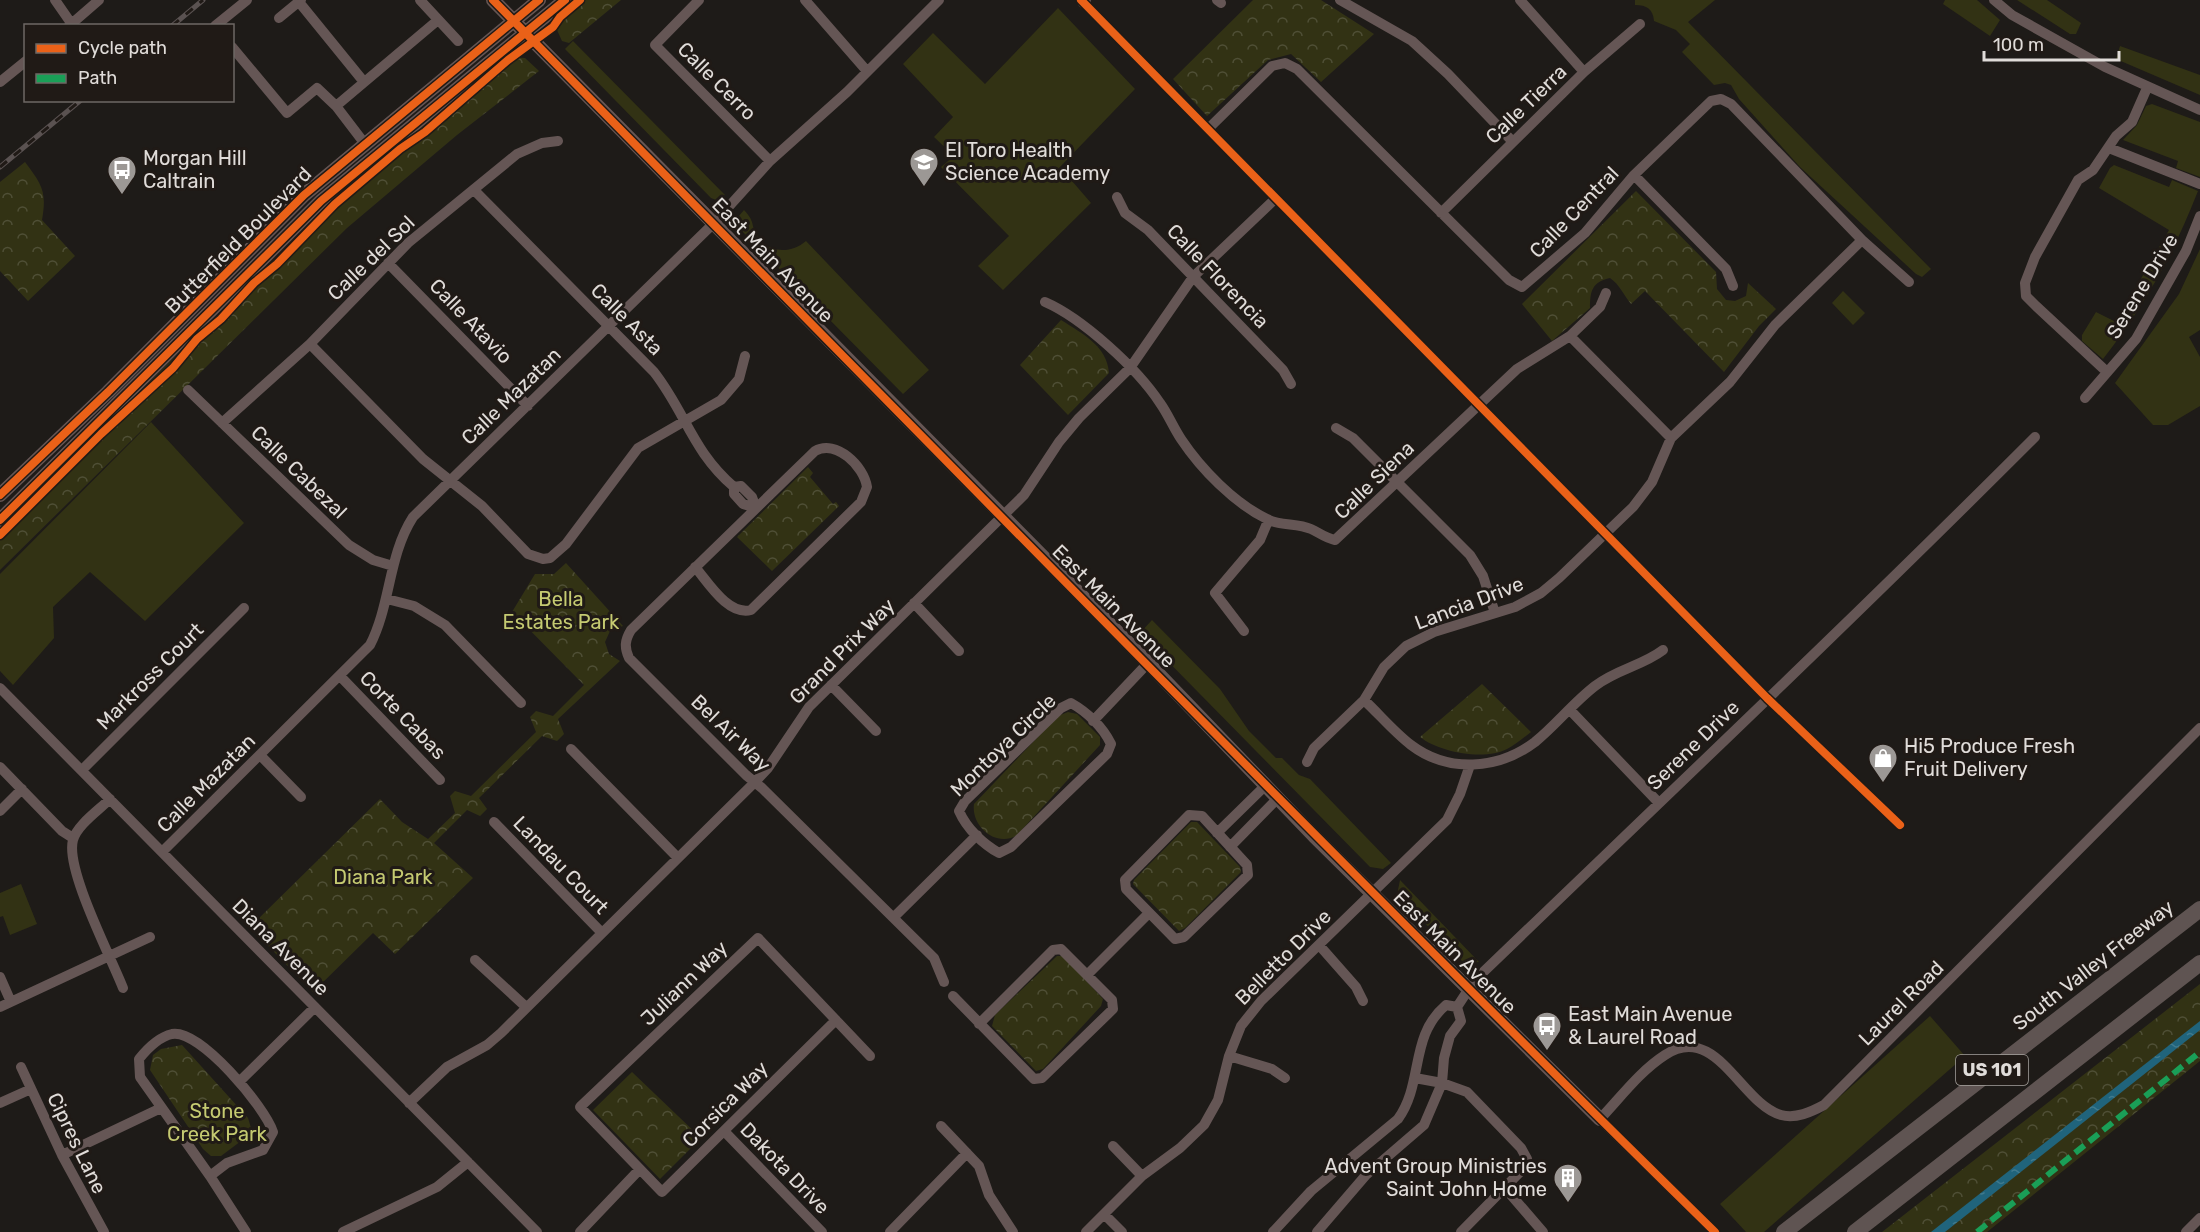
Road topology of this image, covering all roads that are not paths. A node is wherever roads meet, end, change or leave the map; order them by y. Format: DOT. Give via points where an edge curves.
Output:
graph roads {
  1 [pos="55,0"];
  2 [pos="99,0"];
  3 [pos="247,0"];
  4 [pos="420,0"];
  5 [pos="493,0"];
  6 [pos="538,0"];
  7 [pos="565,0"];
  8 [pos="699,0"];
  9 [pos="805,0"];
  10 [pos="939,0"];
  11 [pos="1340,0"];
  12 [pos="1521,0"];
  13 [pos="1994,0"];
  14 [pos="300,1"];
  15 [pos="279,18"];
  16 [pos="438,20"];
  17 [pos="513,20"];
  18 [pos="70,24"];
  19 [pos="217,24"];
  20 [pos="1640,24"];
  21 [pos="527,33"];
  22 [pos="458,41"];
  23 [pos="234,49"];
  24 [pos="24,63"];
  25 [pos="866,70"];
  26 [pos="1584,72"];
  27 [pos="0,82"];
  28 [pos="364,82"];
  29 [pos="2147,88"];
  30 [pos="336,106"];
  31 [pos="2200,110"];
  32 [pos="1208,129"];
  33 [pos="558,141"];
  34 [pos="1513,142"];
  35 [pos="365,144"];
  36 [pos="2109,148"];
  37 [pos="770,161"];
  38 [pos="1634,175"];
  39 [pos="2200,184"];
  40 [pos="474,190"];
  41 [pos="1117,197"];
  42 [pos="1275,199"];
  43 [pos="1441,213"];
  44 [pos="2200,216"];
  45 [pos="714,223"];
  46 [pos="1862,240"];
  47 [pos="388,262"];
  48 [pos="1193,277"];
  49 [pos="1909,282"];
  50 [pos="1733,286"];
  51 [pos="1606,293"];
  52 [pos="1045,302"];
  53 [pos="609,326"];
  54 [pos="1570,336"];
  55 [pos="310,344"];
  56 [pos="745,356"];
  57 [pos="1131,368"];
  58 [pos="2107,372"];
  59 [pos="1291,384"];
  60 [pos="188,390"];
  61 [pos="2085,398"];
  62 [pos="528,406"];
  63 [pos="685,422"];
  64 [pos="222,423"];
  65 [pos="1336,428"];
  66 [pos="2036,437"];
  67 [pos="1671,438"];
  68 [pos="450,480"];
  69 [pos="1397,483"];
  70 [pos="0,495"];
  71 [pos="756,508"];
  72 [pos="1001,517"];
  73 [pos="0,520"];
  74 [pos="1269,520"];
  75 [pos="393,566"];
  76 [pos="695,567"];
  77 [pos="387,599"];
  78 [pos="914,603"];
  79 [pos="244,608"];
  80 [pos="1495,613"];
  81 [pos="1244,631"];
  82 [pos="1664,650"];
  83 [pos="959,651"];
  84 [pos="1148,663"];
  85 [pos="340,676"];
  86 [pos="831,685"];
  87 [pos="0,688"];
  88 [pos="1364,700"];
  89 [pos="521,703"];
  90 [pos="1570,710"];
  91 [pos="1093,721"];
  92 [pos="2200,728"];
  93 [pos="876,731"];
  94 [pos="571,749"];
  95 [pos="260,755"];
  96 [pos="1307,762"];
  97 [pos="1470,765"];
  98 [pos="0,767"];
  99 [pos="82,770"];
  100 [pos="440,780"];
  101 [pos="755,782"];
  102 [pos="1266,785"];
  103 [pos="22,789"];
  104 [pos="302,797"];
  105 [pos="1278,798"];
  106 [pos="110,799"];
  107 [pos="1659,803"];
  108 [pos="0,811"];
  109 [pos="494,822"];
  110 [pos="1217,833"];
  111 [pos="977,835"];
  112 [pos="73,838"];
  113 [pos="1230,847"];
  114 [pos="162,852"];
  115 [pos="678,858"];
  116 [pos="1374,894"];
  117 [pos="2200,909"];
  118 [pos="1149,913"];
  119 [pos="894,917"];
  120 [pos="602,933"];
  121 [pos="150,937"];
  122 [pos="1319,945"];
  123 [pos="110,956"];
  124 [pos="475,960"];
  125 [pos="2200,963"];
  126 [pos="1087,975"];
  127 [pos="0,977"];
  128 [pos="944,982"];
  129 [pos="123,988"];
  130 [pos="1468,990"];
  131 [pos="953,996"];
  132 [pos="1363,1001"];
  133 [pos="11,1002"];
  134 [pos="0,1007"];
  135 [pos="315,1007"];
  136 [pos="526,1007"];
  137 [pos="1457,1007"];
  138 [pos="836,1020"];
  139 [pos="979,1024"];
  140 [pos="870,1056"];
  141 [pos="1229,1056"];
  142 [pos="21,1067"];
  143 [pos="1285,1078"];
  144 [pos="1415,1078"];
  145 [pos="240,1081"];
  146 [pos="1442,1083"];
  147 [pos="30,1089"];
  148 [pos="0,1103"];
  149 [pos="409,1103"];
  150 [pos="161,1108"];
  151 [pos="1600,1119"];
  152 [pos="941,1126"];
  153 [pos="723,1131"];
  154 [pos="1113,1146"];
  155 [pos="968,1153"];
  156 [pos="62,1155"];
  157 [pos="468,1162"];
  158 [pos="639,1170"];
  159 [pos="210,1176"];
  160 [pos="1142,1176"];
  161 [pos="1505,1188"];
  162 [pos="1104,1214"];
  163 [pos="2200,1218"];
  164 [pos="820,1231"];
  165 [pos="104,1232"];
  166 [pos="246,1232"];
  167 [pos="343,1232"];
  168 [pos="537,1232"];
  169 [pos="580,1232"];
  170 [pos="890,1232"];
  171 [pos="1013,1232"];
  172 [pos="1086,1232"];
  173 [pos="1122,1232"];
  174 [pos="1273,1232"];
  175 [pos="1317,1232"];
  176 [pos="1461,1232"];
  177 [pos="1543,1232"];
  178 [pos="1715,1232"];
  179 [pos="1784,1232"];
  180 [pos="1855,1232"];
  181 [pos="2186,1232"];
  1 -- 18 [label="street"];
  2 -- 18 [label="street"];
  3 -- 19 [label="street"];
  4 -- 16 [label="street"];
  5 -- 17 [label="main road, East Main Avenue"];
  6 -- 17 [label="main road, Butterfield Boulevard"];
  7 -- 21 [label="main road, Butterfield Boulevard"];
  8 -- 37 [label="street, Calle Cerro" via="655,45"];
  9 -- 25 [label="street"];
  10 -- 25 [label="street, Calle Mazatan"];
  11 -- 34 [label="street" via="1412,41"];
  12 -- 26 [label="street"];
  13 -- 29 [label="street" via="2012,15"];
  14 -- 15 [label="street"];
  14 -- 28 [label="street"];
  16 -- 22 [label="street"];
  16 -- 28 [label="street"];
  17 -- 21 [label="main road, East Main Avenue"];
  17 -- 35 [label="main road, Butterfield Boulevard"];
  20 -- 26 [label="street, Calle Tierra"];
  21 -- 45 [label="main road, East Main Avenue"];
  21 -- 73 [label="main road, Butterfield Boulevard" via="321,201"];
  23 -- 30 [label="street" via="287,113 317,88"];
  24 -- 27 [label="street"];
  25 -- 37 [label="street, Calle Mazatan"];
  26 -- 34 [label="street, Calle Tierra"];
  28 -- 30 [label="street"];
  29 -- 31 [label="street"];
  29 -- 36 [label="street" via="2132,123"];
  30 -- 35 [label="street"];
  32 -- 43 [label="street, Calle Central" via="1272,66 1285,63 1297,69"];
  33 -- 40 [label="street, Calle del Sol" via="516,154"];
  34 -- 43 [label="street, Calle Tierra"];
  35 -- 70 [label="main road, Butterfield Boulevard" via="304,195"];
  36 -- 39 [label="street"];
  36 -- 58 [label="street" via="2093,170 2078,180 2035,257 2025,283 2026,296"];
  37 -- 45 [label="street, Calle Mazatan"];
  38 -- 43 [label="street, Calle Central" via="1585,233 1522,287 1509,280"];
  38 -- 46 [label="street, Calle Central" via="1711,100 1720,99 1731,104"];
  38 -- 50 [label="street" via="1726,269"];
  40 -- 47 [label="street, Calle del Sol"];
  40 -- 53 [label="street, Calle Asta"];
  41 -- 48 [label="street, Calle Florencia" via="1125,213 1148,230"];
  42 -- 48 [label="street, Grand Prix Way"];
  44 -- 58 [label="street, Serene Drive" via="2186,251 2136,339"];
  45 -- 53 [label="street, Calle Mazatan"];
  45 -- 72 [label="main road, East Main Avenue"];
  46 -- 49 [label="street, Calle Central"];
  46 -- 67 [label="street, Lancia Drive" via="1775,325 1730,382"];
  47 -- 55 [label="street, Calle del Sol"];
  47 -- 62 [label="street, Calle Atavio"];
  48 -- 57 [label="street, Grand Prix Way"];
  48 -- 59 [label="street, Calle Florencia" via="1283,370"];
  51 -- 54 [label="street, Calle Siena" via="1600,308"];
  52 -- 57 [label="street, Calle Siena" via="1065,311"];
  53 -- 62 [label="street, Calle Mazatan"];
  53 -- 63 [label="street, Calle Asta" via="654,372"];
  54 -- 67 [label="street"];
  54 -- 69 [label="street, Calle Siena" via="1517,369"];
  55 -- 64 [label="street, Calle del Sol"];
  55 -- 68 [label="street" via="423,459"];
  56 -- 63 [label="street" via="739,379 721,400"];
  57 -- 72 [label="street, Grand Prix Way" via="1079,418 1024,495"];
  57 -- 74 [label="street, Calle Siena" via="1160,402 1180,438 1200,463 1239,501"];
  58 -- 61 [label="street, Serene Drive"];
  60 -- 64 [label="street, Calle Cabezal"];
  62 -- 68 [label="street, Calle Mazatan"];
  63 -- 68 [label="street" via="638,448 566,544 550,558 528,554 482,506"];
  63 -- 71 [label="street, Calle Asta" via="709,463 734,487 741,486"];
  64 -- 75 [label="street, Calle Cabezal" via="349,545 373,560"];
  65 -- 69 [label="street" via="1353,438"];
  66 -- 107 [label="street, Serene Drive"];
  67 -- 80 [label="street, Lancia Drive" via="1652,482 1633,507 1541,593"];
  68 -- 75 [label="street, Calle Mazatan" via="403,533"];
  69 -- 74 [label="street, Calle Siena" via="1335,540 1311,529"];
  69 -- 80 [label="street" via="1470,555 1483,576"];
  71 -- 76 [label="street, Bel Air Way"];
  71 -- 76 [label="street, Bel Air Way" via="821,448 842,452 866,481 866,496 861,502 751,610 743,612 731,607"];
  72 -- 78 [label="street, Grand Prix Way"];
  72 -- 84 [label="main road, East Main Avenue"];
  74 -- 81 [label="street" via="1260,540 1215,593"];
  75 -- 77 [label="street, Calle Mazatan"];
  76 -- 101 [label="street, Bel Air Way" via="632,630 626,651"];
  77 -- 85 [label="street, Calle Mazatan" via="381,625 370,645"];
  77 -- 89 [label="street" via="414,606 445,625"];
  78 -- 83 [label="street"];
  78 -- 86 [label="street, Grand Prix Way"];
  79 -- 99 [label="street, Markross Court"];
  80 -- 88 [label="street, Lancia Drive" via="1434,632 1406,646 1384,667"];
  82 -- 90 [label="street" via="1651,659 1614,672"];
  84 -- 91 [label="street"];
  84 -- 102 [label="main road, East Main Avenue"];
  85 -- 95 [label="street, Calle Mazatan"];
  85 -- 100 [label="street, Corte Cabas"];
  86 -- 93 [label="street"];
  86 -- 101 [label="street, Grand Prix Way" via="801,716"];
  87 -- 99 [label="street, Diana Avenue"];
  88 -- 96 [label="street, Lancia Drive" via="1314,748"];
  88 -- 97 [label="street" via="1413,746 1450,763"];
  90 -- 97 [label="street" via="1512,756"];
  90 -- 107 [label="street"];
  91 -- 111 [label="street, Montoya Circle" via="1071,703 1061,708 965,801 959,811"];
  91 -- 111 [label="street, Montoya Circle" via="1111,744 1107,754 1011,847 999,853"];
  92 -- 151 [label="street, Laurel Road" via="1824,1105 1811,1113 1780,1115 1765,1107 1709,1053 1680,1048 1649,1068"];
  94 -- 115 [label="street"];
  95 -- 104 [label="street"];
  95 -- 114 [label="street, Calle Mazatan"];
  97 -- 116 [label="street, Belletto Drive" via="1447,820"];
  98 -- 103 [label="street"];
  99 -- 106 [label="street, Diana Avenue"];
  101 -- 115 [label="street, Grand Prix Way"];
  101 -- 119 [label="street, Bel Air Way"];
  102 -- 105 [label="main road, East Main Avenue"];
  102 -- 110 [label="street"];
  103 -- 108 [label="street"];
  103 -- 112 [label="street"];
  105 -- 113 [label="street"];
  105 -- 116 [label="main road, East Main Avenue"];
  106 -- 112 [label="street"];
  106 -- 114 [label="street, Diana Avenue"];
  107 -- 130 [label="street, Serene Drive"];
  109 -- 120 [label="street, Landau Court"];
  110 -- 113 [label="street"];
  110 -- 118 [label="street" via="1202,816 1189,815 1125,880 1126,889"];
  111 -- 119 [label="street"];
  112 -- 123 [label="street" via="72,856"];
  113 -- 118 [label="street" via="1247,865 1248,875 1184,937 1175,939"];
  114 -- 135 [label="street, Diana Avenue"];
  115 -- 120 [label="street, Grand Prix Way"];
  116 -- 122 [label="street, Belletto Drive"];
  116 -- 130 [label="main road, East Main Avenue"];
  117 -- 179 [label="highway, South Valley Freeway / US 101"];
  118 -- 126 [label="street"];
  119 -- 128 [label="street, Bel Air Way" via="934,958"];
  120 -- 136 [label="street, Grand Prix Way"];
  121 -- 123 [label="street"];
  122 -- 132 [label="street" via="1356,987"];
  122 -- 141 [label="street, Belletto Drive" via="1261,1001 1241,1026"];
  123 -- 129 [label="street"];
  123 -- 133 [label="street"];
  124 -- 136 [label="street"];
  125 -- 180 [label="highway, US 101"];
  126 -- 139 [label="street" via="1062,949 1053,950"];
  126 -- 139 [label="street" via="1112,1000 1113,1009 1042,1078 1034,1079"];
  127 -- 133 [label="street"];
  130 -- 137 [label="street, Serene Drive"];
  130 -- 151 [label="main road, East Main Avenue"];
  131 -- 139 [label="street"];
  133 -- 134 [label="street"];
  135 -- 145 [label="street"];
  135 -- 149 [label="street, Diana Avenue"];
  136 -- 149 [label="street, Grand Prix Way" via="487,1045 447,1067"];
  137 -- 144 [label="street" via="1446,1005 1427,1025"];
  137 -- 146 [label="street, Serene Drive" via="1461,1021 1450,1036"];
  138 -- 140 [label="street, Juliann Way"];
  138 -- 153 [label="street, Corsica Way"];
  138 -- 158 [label="street, Juliann Way" via="758,938 580,1107"];
  141 -- 143 [label="street" via="1272,1069"];
  141 -- 160 [label="street, Belletto Drive" via="1218,1100 1204,1125"];
  142 -- 147 [label="street, Cipres Lane"];
  144 -- 146 [label="street"];
  144 -- 174 [label="street" via="1409,1104 1398,1119 1311,1191"];
  145 -- 150 [label="street" via="190,1037 173,1034 150,1046 139,1059 140,1077"];
  145 -- 159 [label="street" via="268,1118 273,1132 263,1150 227,1163"];
  146 -- 161 [label="street" via="1467,1092 1521,1148 1527,1159"];
  146 -- 175 [label="street, Serene Drive" via="1424,1125 1366,1175"];
  147 -- 148 [label="street"];
  147 -- 156 [label="street, Cipres Lane"];
  149 -- 157 [label="street, Diana Avenue"];
  150 -- 156 [label="street"];
  150 -- 159 [label="street"];
  151 -- 178 [label="street, East Main Avenue"];
  152 -- 155 [label="street"];
  153 -- 158 [label="street, Corsica Way" via="662,1192"];
  153 -- 164 [label="street, Dakota Drive"];
  154 -- 160 [label="street"];
  155 -- 170 [label="street"];
  155 -- 171 [label="street" via="979,1166 989,1196"];
  156 -- 165 [label="street, Cipres Lane"];
  157 -- 167 [label="street" via="437,1187"];
  157 -- 168 [label="street, Diana Avenue"];
  158 -- 169 [label="street"];
  159 -- 166 [label="street"];
  160 -- 162 [label="street, Belletto Drive"];
  161 -- 176 [label="street"];
  161 -- 177 [label="street"];
  162 -- 172 [label="street, Belletto Drive"];
  162 -- 173 [label="street"];
  163 -- 181 [label="street"];
}
